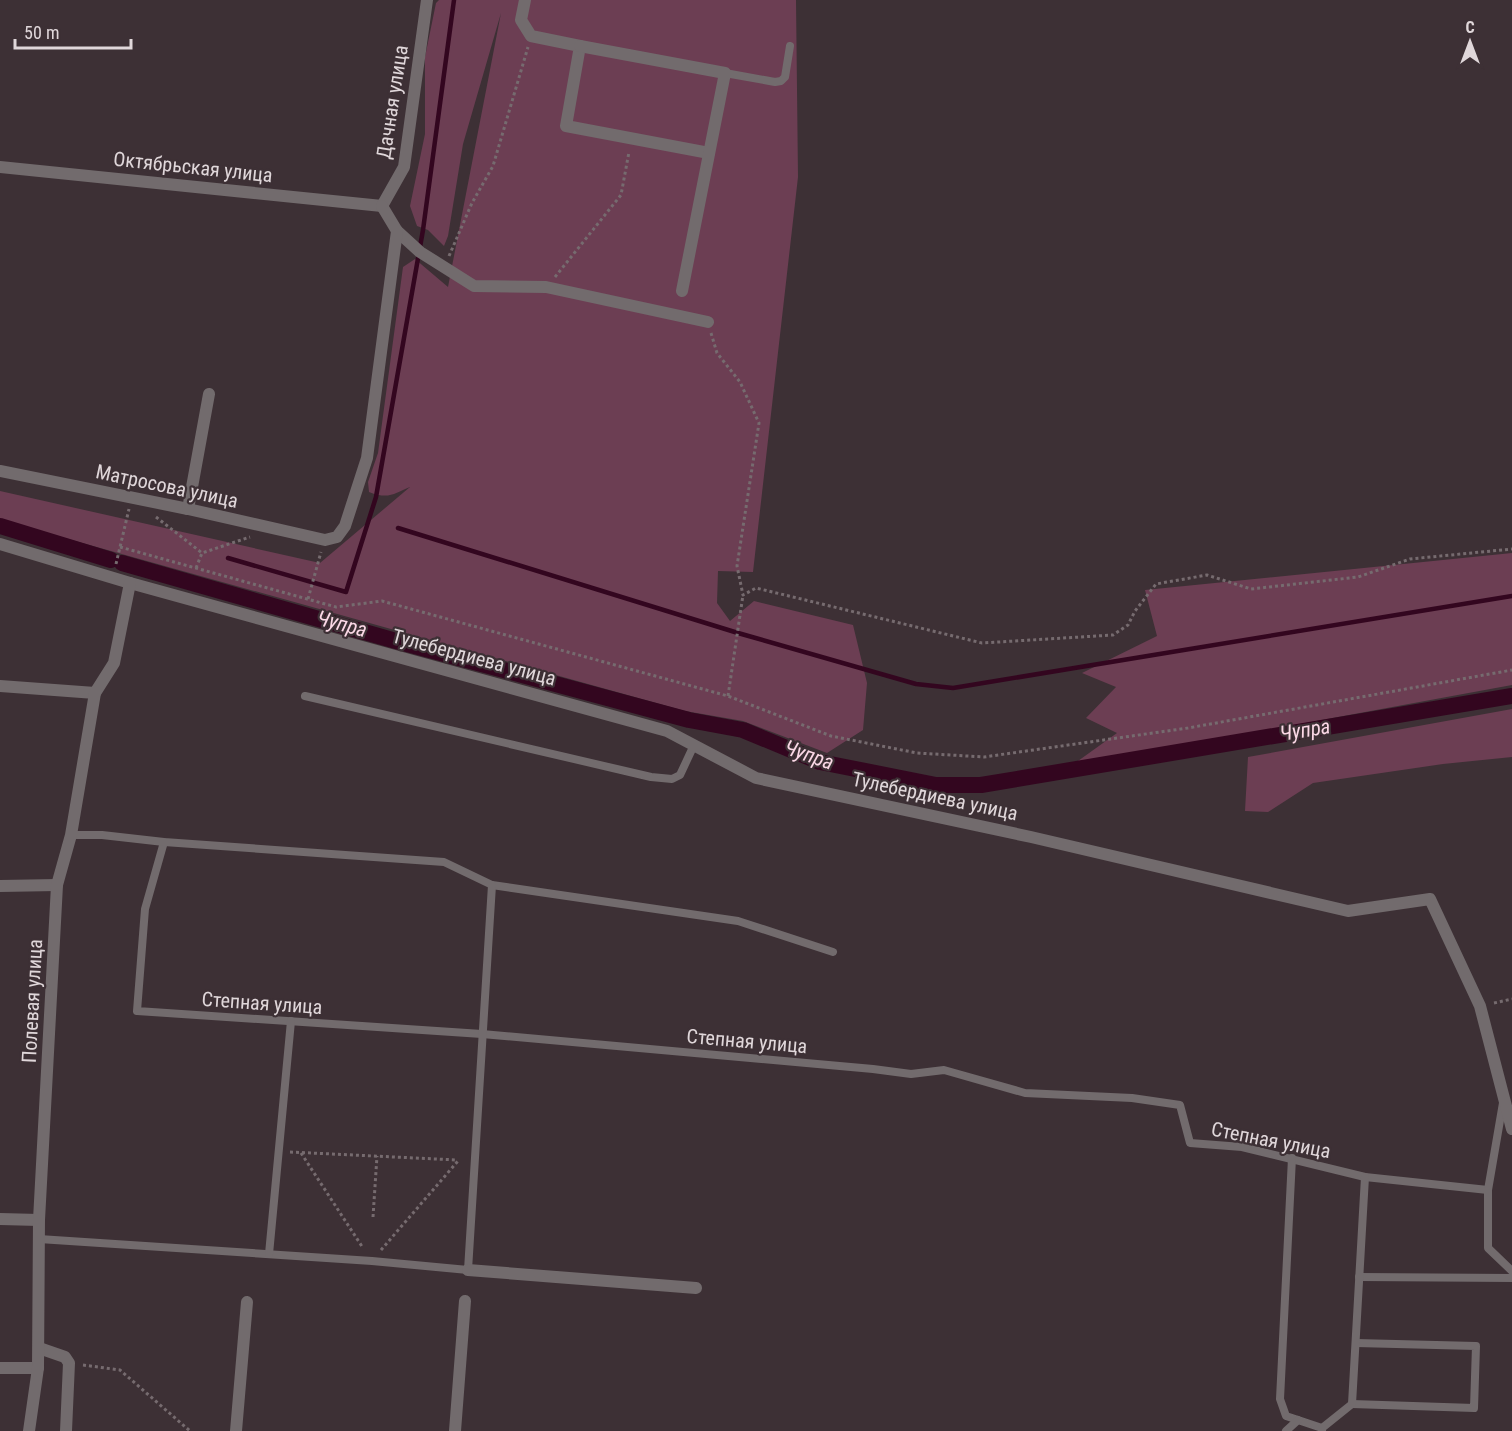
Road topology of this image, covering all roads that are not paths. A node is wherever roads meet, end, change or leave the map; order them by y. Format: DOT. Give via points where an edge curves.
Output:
graph roads {
  1 [pos="427,0"];
  2 [pos="525,0"];
  3 [pos="580,46"];
  4 [pos="790,46"];
  5 [pos="725,73"];
  6 [pos="709,153"];
  7 [pos="0,167"];
  8 [pos="382,206"];
  9 [pos="397,231"];
  10 [pos="682,291"];
  11 [pos="708,322"];
  12 [pos="209,394"];
  13 [pos="0,471"];
  14 [pos="188,509"];
  15 [pos="0,544"];
  16 [pos="130,583"];
  17 [pos="0,686"];
  18 [pos="95,693"];
  19 [pos="305,696"];
  20 [pos="694,745"];
  21 [pos="71,835"];
  22 [pos="164,842"];
  23 [pos="57,885"];
  24 [pos="492,885"];
  25 [pos="0,886"];
  26 [pos="833,952"];
  27 [pos="291,1021"];
  28 [pos="482,1034"];
  29 [pos="1504,1098"];
  30 [pos="1512,1129"];
  31 [pos="1292,1158"];
  32 [pos="1365,1177"];
  33 [pos="1488,1190"];
  34 [pos="0,1219"];
  35 [pos="39,1220"];
  36 [pos="39,1239"];
  37 [pos="269,1254"];
  38 [pos="468,1270"];
  39 [pos="1512,1271"];
  40 [pos="1359,1277"];
  41 [pos="1512,1278"];
  42 [pos="696,1288"];
  43 [pos="465,1301"];
  44 [pos="247,1302"];
  45 [pos="1356,1343"];
  46 [pos="39,1348"];
  47 [pos="0,1368"];
  48 [pos="38,1368"];
  49 [pos="1352,1404"];
  50 [pos="1298,1420"];
  51 [pos="1322,1430"];
  52 [pos="29,1431"];
  53 [pos="66,1431"];
  54 [pos="236,1431"];
  55 [pos="455,1431"];
  56 [pos="1286,1431"];
  1 -- 8 [label="street, Дачная улица" via="404,167"];
  2 -- 3 [label="street" via="521,20 531,36"];
  3 -- 5 [label="street"];
  3 -- 6 [label="street" via="566,126"];
  4 -- 5 [label="lane" via="781,81"];
  5 -- 6 [label="street"];
  6 -- 10 [label="street"];
  7 -- 8 [label="street, Октябрьская улица"];
  8 -- 9 [label="street"];
  9 -- 11 [label="street" via="420,252 474,286 546,287"];
  9 -- 14 [label="street, Матросова улица" via="367,458 345,526 337,537 325,540"];
  12 -- 14 [label="street"];
  13 -- 14 [label="street, Матросова улица"];
  15 -- 16 [label="street, Тулебердиева улица"];
  16 -- 18 [label="street, Полевая улица" via="114,663"];
  16 -- 20 [label="street, Тулебердиева улица" via="667,731"];
  17 -- 18 [label="street"];
  18 -- 21 [label="street, Полевая улица"];
  19 -- 20 [label="lane" via="651,777 672,779 680,775"];
  20 -- 29 [label="street, Тулебердиева улица" via="756,778 1348,911 1430,898 1480,1006"];
  21 -- 22 [label="lane"];
  21 -- 23 [label="street, Полевая улица"];
  22 -- 24 [label="lane" via="444,862"];
  22 -- 27 [label="lane, Степная улица" via="145,909 137,1011"];
  23 -- 25 [label="street"];
  23 -- 35 [label="street, Полевая улица"];
  24 -- 26 [label="lane" via="738,921"];
  24 -- 28 [label="lane"];
  27 -- 28 [label="lane, Степная улица"];
  27 -- 37 [label="lane"];
  28 -- 31 [label="lane, Степная улица" via="911,1074 944,1070 1025,1093 1132,1098 1180,1105 1190,1143 1242,1147"];
  28 -- 38 [label="lane"];
  29 -- 30 [label="street, Тулебердиева улица"];
  29 -- 33 [label="lane"];
  31 -- 32 [label="lane, Степная улица"];
  31 -- 50 [label="lane" via="1280,1399 1286,1416"];
  32 -- 33 [label="lane, Степная улица"];
  32 -- 40 [label="lane"];
  33 -- 39 [label="lane" via="1488,1248"];
  34 -- 35 [label="street"];
  35 -- 36 [label="street, Полевая улица"];
  36 -- 37 [label="lane"];
  36 -- 46 [label="street, Полевая улица"];
  37 -- 38 [label="lane"];
  38 -- 42 [label="street"];
  40 -- 41 [label="lane"];
  40 -- 45 [label="lane"];
  43 -- 55 [label="street"];
  44 -- 54 [label="street"];
  45 -- 49 [label="lane"];
  45 -- 49 [label="lane" via="1476,1346 1474,1408"];
  46 -- 48 [label="street, Полевая улица"];
  46 -- 53 [label="street" via="65,1357 69,1363"];
  47 -- 48 [label="street"];
  48 -- 52 [label="street, Полевая улица"];
  49 -- 51 [label="lane"];
  50 -- 51 [label="lane"];
  50 -- 56 [label="lane"];
}
